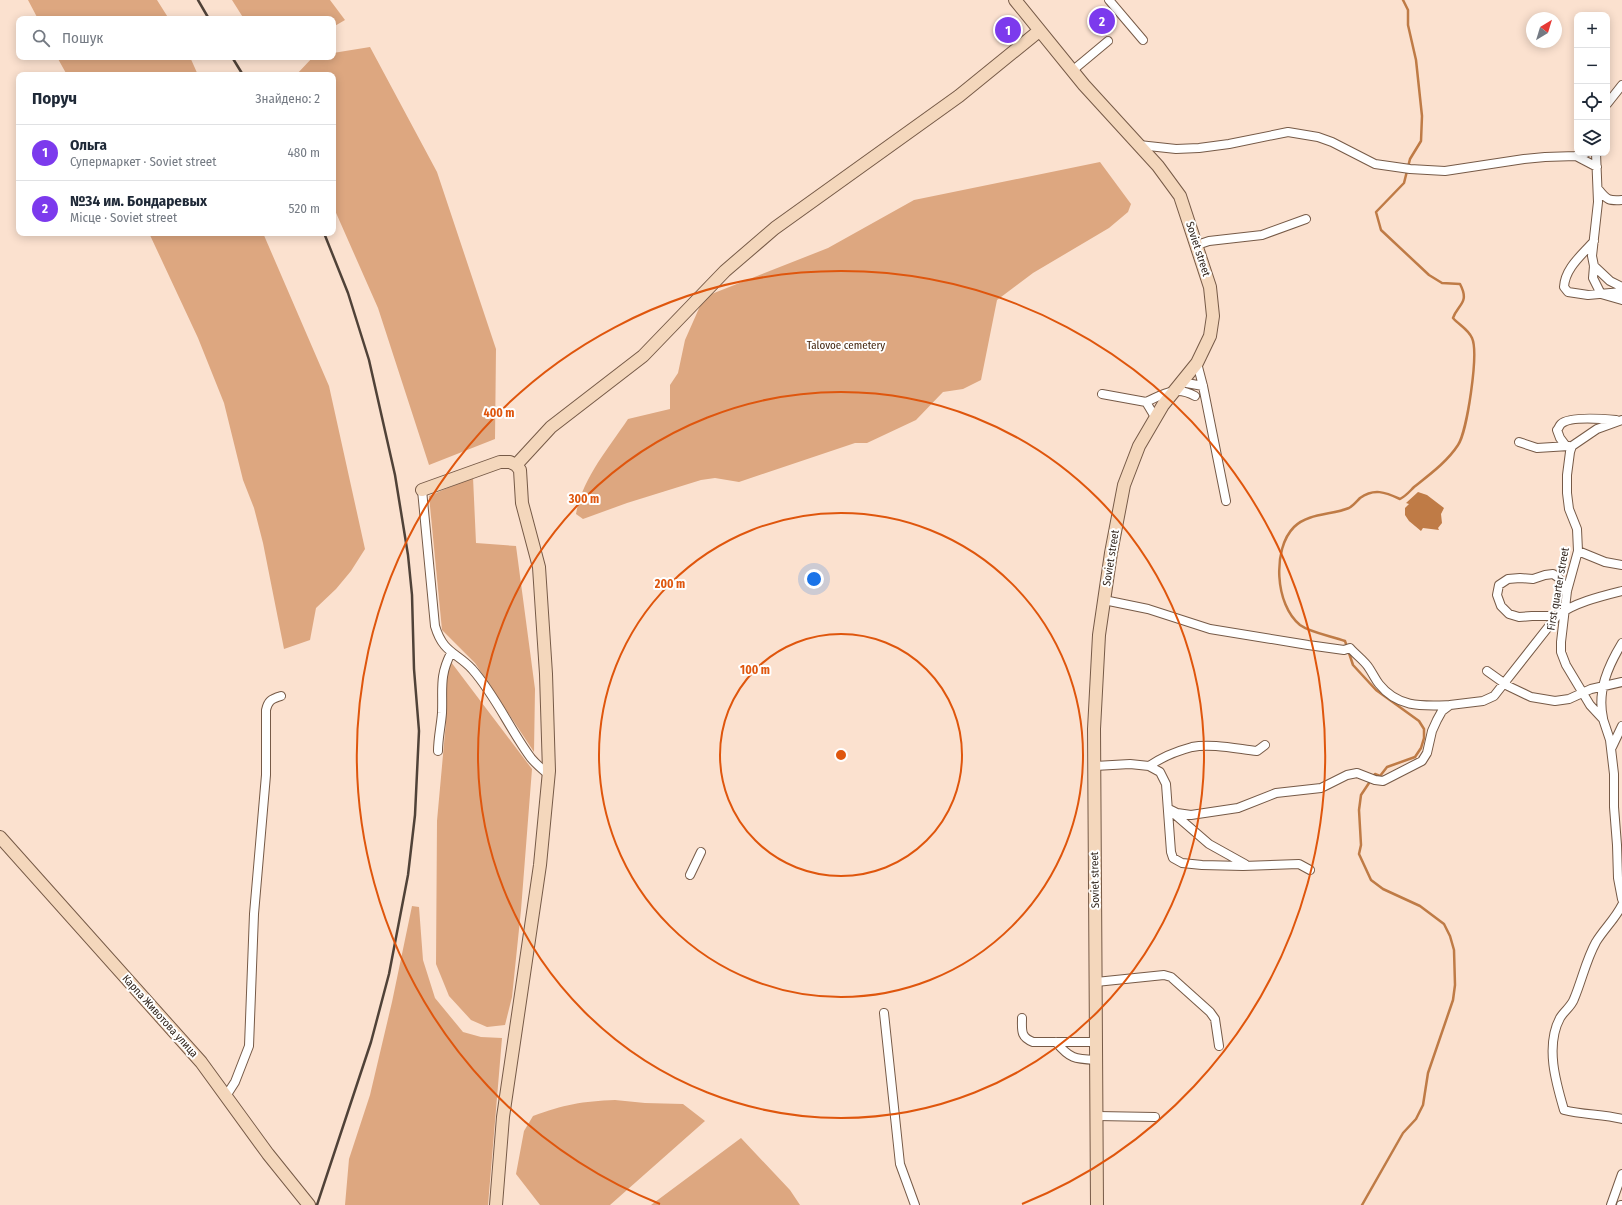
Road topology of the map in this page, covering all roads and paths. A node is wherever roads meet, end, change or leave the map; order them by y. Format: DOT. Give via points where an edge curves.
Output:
graph roads {
  1 [pos="1015,0"];
  2 [pos="1109,0"];
  3 [pos="1039,31"];
  4 [pos="1143,40"];
  5 [pos="1108,41"];
  6 [pos="1072,71"];
  7 [pos="1622,85"];
  8 [pos="1622,96"];
  9 [pos="1610,101"];
  10 [pos="1139,145"];
  11 [pos="1576,156"];
  12 [pos="1596,156"];
  13 [pos="1596,167"];
  14 [pos="1599,190"];
  15 [pos="1622,200"];
  16 [pos="1306,219"];
  17 [pos="1594,241"];
  18 [pos="1197,245"];
  19 [pos="1594,266"];
  20 [pos="1622,287"];
  21 [pos="1622,292"];
  22 [pos="1601,294"];
  23 [pos="1622,300"];
  24 [pos="1197,363"];
  25 [pos="1178,386"];
  26 [pos="1203,386"];
  27 [pos="1102,394"];
  28 [pos="1195,396"];
  29 [pos="1146,402"];
  30 [pos="1156,418"];
  31 [pos="1622,420"];
  32 [pos="1519,442"];
  33 [pos="1569,446"];
  34 [pos="516,465"];
  35 [pos="422,490"];
  36 [pos="1226,501"];
  37 [pos="1578,551"];
  38 [pos="1622,566"];
  39 [pos="1567,591"];
  40 [pos="1622,591"];
  41 [pos="1104,600"];
  42 [pos="1560,613"];
  43 [pos="1622,643"];
  44 [pos="451,653"];
  45 [pos="1487,671"];
  46 [pos="1622,682"];
  47 [pos="1505,683"];
  48 [pos="1602,687"];
  49 [pos="1582,692"];
  50 [pos="280,696"];
  51 [pos="1450,705"];
  52 [pos="1603,719"];
  53 [pos="1622,726"];
  54 [pos="1265,745"];
  55 [pos="1612,749"];
  56 [pos="438,750"];
  57 [pos="1095,766"];
  58 [pos="1148,766"];
  59 [pos="549,775"];
  60 [pos="1169,808"];
  61 [pos="1619,835"];
  62 [pos="0,837"];
  63 [pos="700,852"];
  64 [pos="1249,866"];
  65 [pos="1310,870"];
  66 [pos="690,875"];
  67 [pos="1620,885"];
  68 [pos="1622,899"];
  69 [pos="1622,905"];
  70 [pos="1096,982"];
  71 [pos="884,1012"];
  72 [pos="1022,1018"];
  73 [pos="1056,1042"];
  74 [pos="1096,1042"];
  75 [pos="1219,1046"];
  76 [pos="1096,1060"];
  77 [pos="226,1096"];
  78 [pos="1097,1116"];
  79 [pos="1155,1117"];
  80 [pos="1622,1119"];
  81 [pos="1622,1174"];
  82 [pos="309,1205"];
  83 [pos="496,1205"];
  84 [pos="915,1205"];
  85 [pos="1097,1205"];
  86 [pos="1611,1205"];
  1 -- 3 [label="main road, Soviet street"];
  2 -- 4 [label="street"];
  3 -- 6 [label="main road, Soviet street"];
  3 -- 34 [label="main road" via="959,96 775,228 725,271 643,356 551,427"];
  5 -- 6 [label="street"];
  6 -- 10 [label="main road, Soviet street"];
  7 -- 9 [label="street"];
  8 -- 9 [label="street"];
  10 -- 11 [label="street" via="1176,149 1198,148 1288,132 1332,142 1375,164 1445,171 1524,159"];
  10 -- 18 [label="main road, Soviet street" via="1180,196"];
  11 -- 13 [label="street"];
  12 -- 13 [label="street"];
  13 -- 14 [label="street"];
  14 -- 15 [label="street" via="1604,198 1612,201"];
  14 -- 17 [label="street"];
  16 -- 18 [label="street" via="1262,235 1209,241"];
  17 -- 19 [label="street"];
  17 -- 22 [label="street" via="1568,272 1564,287 1568,292"];
  18 -- 24 [label="main road, Soviet street" via="1210,287 1213,316 1210,336"];
  19 -- 20 [label="street" via="1610,282"];
  19 -- 22 [label="street" via="1593,278"];
  21 -- 22 [label="street"];
  22 -- 23 [label="street"];
  24 -- 25 [label="main road, Soviet street"];
  24 -- 26 [label="street"];
  25 -- 26 [label="street"];
  25 -- 28 [label="street"];
  25 -- 29 [label="street"];
  25 -- 30 [label="main road, Soviet street"];
  26 -- 36 [label="street"];
  27 -- 29 [label="street"];
  29 -- 30 [label="street"];
  30 -- 41 [label="main road, Soviet street" via="1139,446 1124,485"];
  31 -- 33 [label="street" via="1597,429"];
  31 -- 33 [label="street" via="1569,420 1561,424 1558,430 1560,438"];
  32 -- 33 [label="street" via="1537,448"];
  33 -- 37 [label="street, First quarter street" via="1567,493 1569,509 1577,529"];
  34 -- 35 [label="main road" via="500,462"];
  34 -- 59 [label="main road" via="520,470 522,503 539,567"];
  35 -- 44 [label="street" via="435,626 437,634"];
  37 -- 38 [label="street"];
  37 -- 39 [label="street, First quarter street"];
  39 -- 42 [label="street, First quarter street"];
  39 -- 42 [label="street" via="1559,578 1553,574 1533,579 1508,579 1499,585 1497,594 1501,606 1509,614 1519,617"];
  40 -- 42 [label="street" via="1604,595"];
  41 -- 51 [label="street" via="1148,609 1210,629 1347,649 1369,668 1380,685 1397,700 1412,705"];
  41 -- 57 [label="main road, Soviet street" via="1099,635 1094,729"];
  42 -- 47 [label="street"];
  42 -- 49 [label="street, First quarter street" via="1561,652"];
  43 -- 48 [label="street"];
  44 -- 56 [label="street" via="443,672"];
  44 -- 59 [label="street" via="472,670 532,759"];
  45 -- 47 [label="street"];
  46 -- 48 [label="street"];
  47 -- 49 [label="street" via="1531,697 1555,701 1569,699"];
  47 -- 51 [label="street" via="1494,696 1483,701"];
  48 -- 49 [label="street"];
  48 -- 52 [label="street" via="1600,708"];
  49 -- 52 [label="street, First quarter street"];
  50 -- 77 [label="street" via="268,702 266,710 266,775 254,914 249,1046 235,1082"];
  51 -- 60 [label="street" via="1436,720 1427,753 1422,761 1383,781 1357,773 1321,788 1276,792 1238,808 1191,815 1177,813"];
  52 -- 55 [label="street, First quarter street"];
  53 -- 55 [label="street"];
  54 -- 58 [label="street" via="1257,751 1210,746 1193,747 1171,754"];
  55 -- 61 [label="street, First quarter street"];
  57 -- 58 [label="street"];
  57 -- 70 [label="main road, Soviet street"];
  58 -- 60 [label="street" via="1160,772 1166,784"];
  59 -- 83 [label="main road" via="540,864 503,1117"];
  60 -- 64 [label="street" via="1209,844"];
  60 -- 64 [label="street" via="1171,852 1174,858 1182,863"];
  61 -- 67 [label="street, First quarter street"];
  62 -- 77 [label="main road, Карпа Животова улица" via="174,1031"];
  63 -- 66 [label="street"];
  64 -- 65 [label="street" via="1299,864"];
  67 -- 68 [label="street, First quarter street"];
  69 -- 80 [label="street" via="1591,952 1574,999 1557,1024 1553,1046 1556,1080 1564,1110"];
  70 -- 74 [label="main road, Soviet street"];
  70 -- 75 [label="street" via="1164,975 1171,977 1215,1019"];
  71 -- 84 [label="street" via="900,1164"];
  72 -- 73 [label="street" via="1022,1034 1026,1040"];
  73 -- 74 [label="street"];
  73 -- 76 [label="street" via="1073,1058"];
  74 -- 76 [label="main road, Soviet street"];
  76 -- 78 [label="main road, Soviet street"];
  77 -- 82 [label="main road, Карпа Животова улица"];
  78 -- 79 [label="street"];
  78 -- 85 [label="main road, Soviet street"];
  81 -- 86 [label="street"];
}
